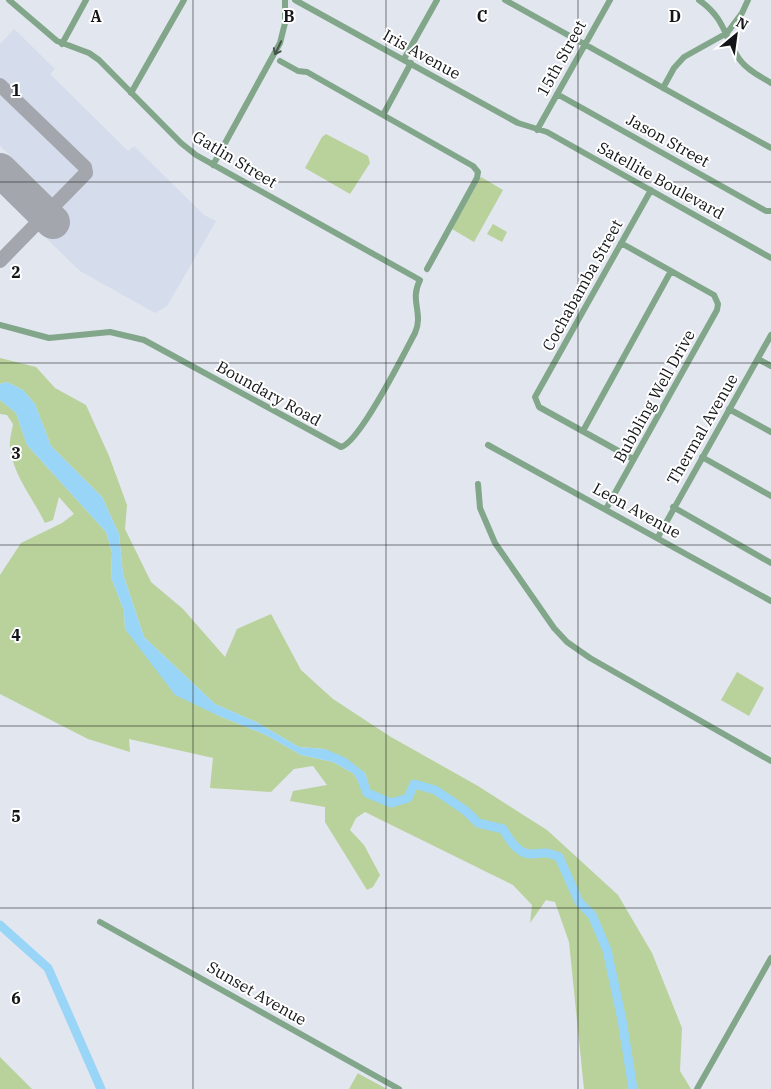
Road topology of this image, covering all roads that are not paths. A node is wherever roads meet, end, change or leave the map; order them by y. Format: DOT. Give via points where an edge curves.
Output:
graph roads {
  1 [pos="9,0"];
  2 [pos="86,0"];
  3 [pos="184,0"];
  4 [pos="285,0"];
  5 [pos="295,0"];
  6 [pos="437,0"];
  7 [pos="505,0"];
  8 [pos="610,0"];
  9 [pos="699,0"];
  10 [pos="748,0"];
  11 [pos="727,33"];
  12 [pos="62,44"];
  13 [pos="585,44"];
  14 [pos="404,59"];
  15 [pos="280,61"];
  16 [pos="411,64"];
  17 [pos="771,83"];
  18 [pos="663,88"];
  19 [pos="131,93"];
  20 [pos="557,94"];
  21 [pos="383,115"];
  22 [pos="537,130"];
  23 [pos="771,148"];
  24 [pos="213,165"];
  25 [pos="651,190"];
  26 [pos="768,211"];
  27 [pos="621,243"];
  28 [pos="771,258"];
  29 [pos="427,269"];
  30 [pos="671,271"];
  31 [pos="420,280"];
  32 [pos="0,325"];
  33 [pos="771,335"];
  34 [pos="758,359"];
  35 [pos="771,366"];
  36 [pos="729,409"];
  37 [pos="583,431"];
  38 [pos="771,432"];
  39 [pos="488,445"];
  40 [pos="702,457"];
  41 [pos="633,459"];
  42 [pos="478,484"];
  43 [pos="771,496"];
  44 [pos="606,508"];
  45 [pos="673,508"];
  46 [pos="658,537"];
  47 [pos="771,562"];
  48 [pos="771,600"];
  49 [pos="771,761"];
  50 [pos="100,922"];
  51 [pos="771,958"];
  52 [pos="399,1089"];
  53 [pos="697,1089"];
  1 -- 12 [label="street, Gatlin Street"];
  2 -- 12 [label="street"];
  3 -- 19 [label="street"];
  4 -- 24 [label="street, one-way" via="285,23 280,43"];
  5 -- 14 [label="street, Iris Avenue"];
  6 -- 14 [label="street"];
  7 -- 13 [label="street"];
  8 -- 13 [label="street, 15th Street"];
  9 -- 11 [label="street" via="709,7"];
  10 -- 11 [label="street"];
  11 -- 17 [label="street" via="742,63"];
  11 -- 18 [label="street" via="684,57"];
  12 -- 19 [label="street, Gatlin Street" via="94,57"];
  13 -- 18 [label="street"];
  13 -- 20 [label="street, 15th Street"];
  14 -- 16 [label="street, Iris Avenue"];
  15 -- 21 [label="street" via="307,72"];
  16 -- 21 [label="street"];
  16 -- 22 [label="street, Iris Avenue" via="518,123"];
  18 -- 23 [label="street"];
  19 -- 24 [label="street, Gatlin Street" via="181,144"];
  20 -- 22 [label="street, 15th Street"];
  20 -- 26 [label="street, Jason Street"];
  21 -- 29 [label="street" via="473,166 478,172"];
  22 -- 25 [label="street, Satellite Boulevard" via="547,132"];
  24 -- 31 [label="street, Gatlin Street"];
  25 -- 27 [label="street, Cochabamba Street"];
  25 -- 28 [label="street, Satellite Boulevard"];
  27 -- 30 [label="street"];
  27 -- 37 [label="street, Cochabamba Street" via="537,394 536,404 539,407"];
  30 -- 37 [label="street"];
  30 -- 41 [label="street, Bubbling Well Drive" via="714,295 717,310"];
  31 -- 32 [label="street, Boundary Road" via="414,293 419,323 401,364 371,413 348,444 341,447 144,340 110,332 49,338"];
  33 -- 34 [label="street, Thermal Avenue"];
  34 -- 35 [label="street"];
  34 -- 36 [label="street, Thermal Avenue"];
  36 -- 38 [label="street"];
  36 -- 40 [label="street, Thermal Avenue"];
  37 -- 41 [label="street"];
  39 -- 44 [label="street, Leon Avenue"];
  40 -- 43 [label="street"];
  40 -- 45 [label="street, Thermal Avenue"];
  41 -- 44 [label="street, Bubbling Well Drive"];
  42 -- 49 [label="street" via="480,508 494,543 566,642"];
  44 -- 46 [label="street, Leon Avenue"];
  45 -- 46 [label="street, Thermal Avenue"];
  45 -- 47 [label="street"];
  46 -- 48 [label="street, Leon Avenue"];
  50 -- 52 [label="street, Sunset Avenue"];
  51 -- 53 [label="street"];
}
